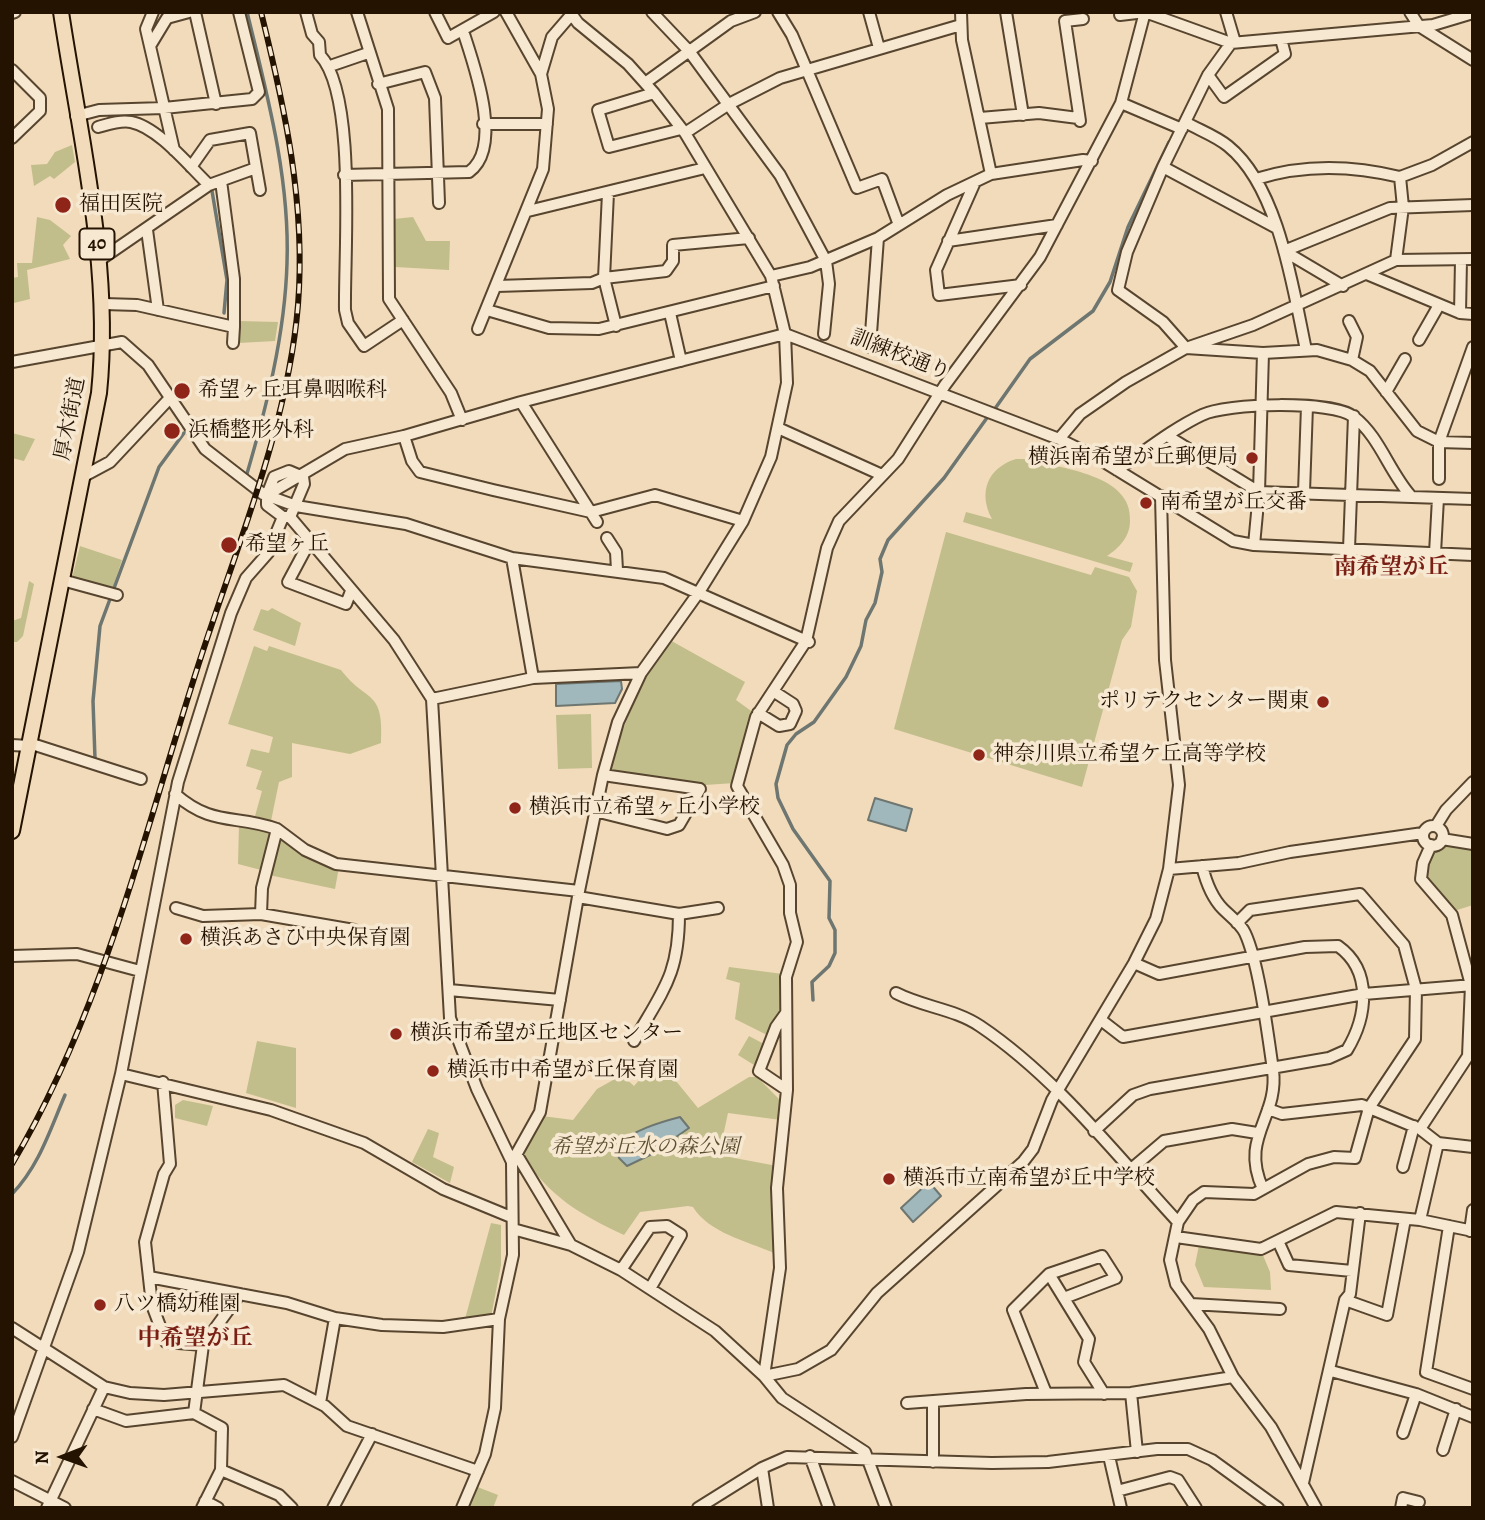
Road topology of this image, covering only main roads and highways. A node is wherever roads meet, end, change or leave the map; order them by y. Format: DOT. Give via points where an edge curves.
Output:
graph roads {
  1 [pos="61,12"];
  2 [pos="12,831"];
  1 -- 2 [label="main road, 厚木街道 / 40" via="100,260 103,347 99,393"];
}
